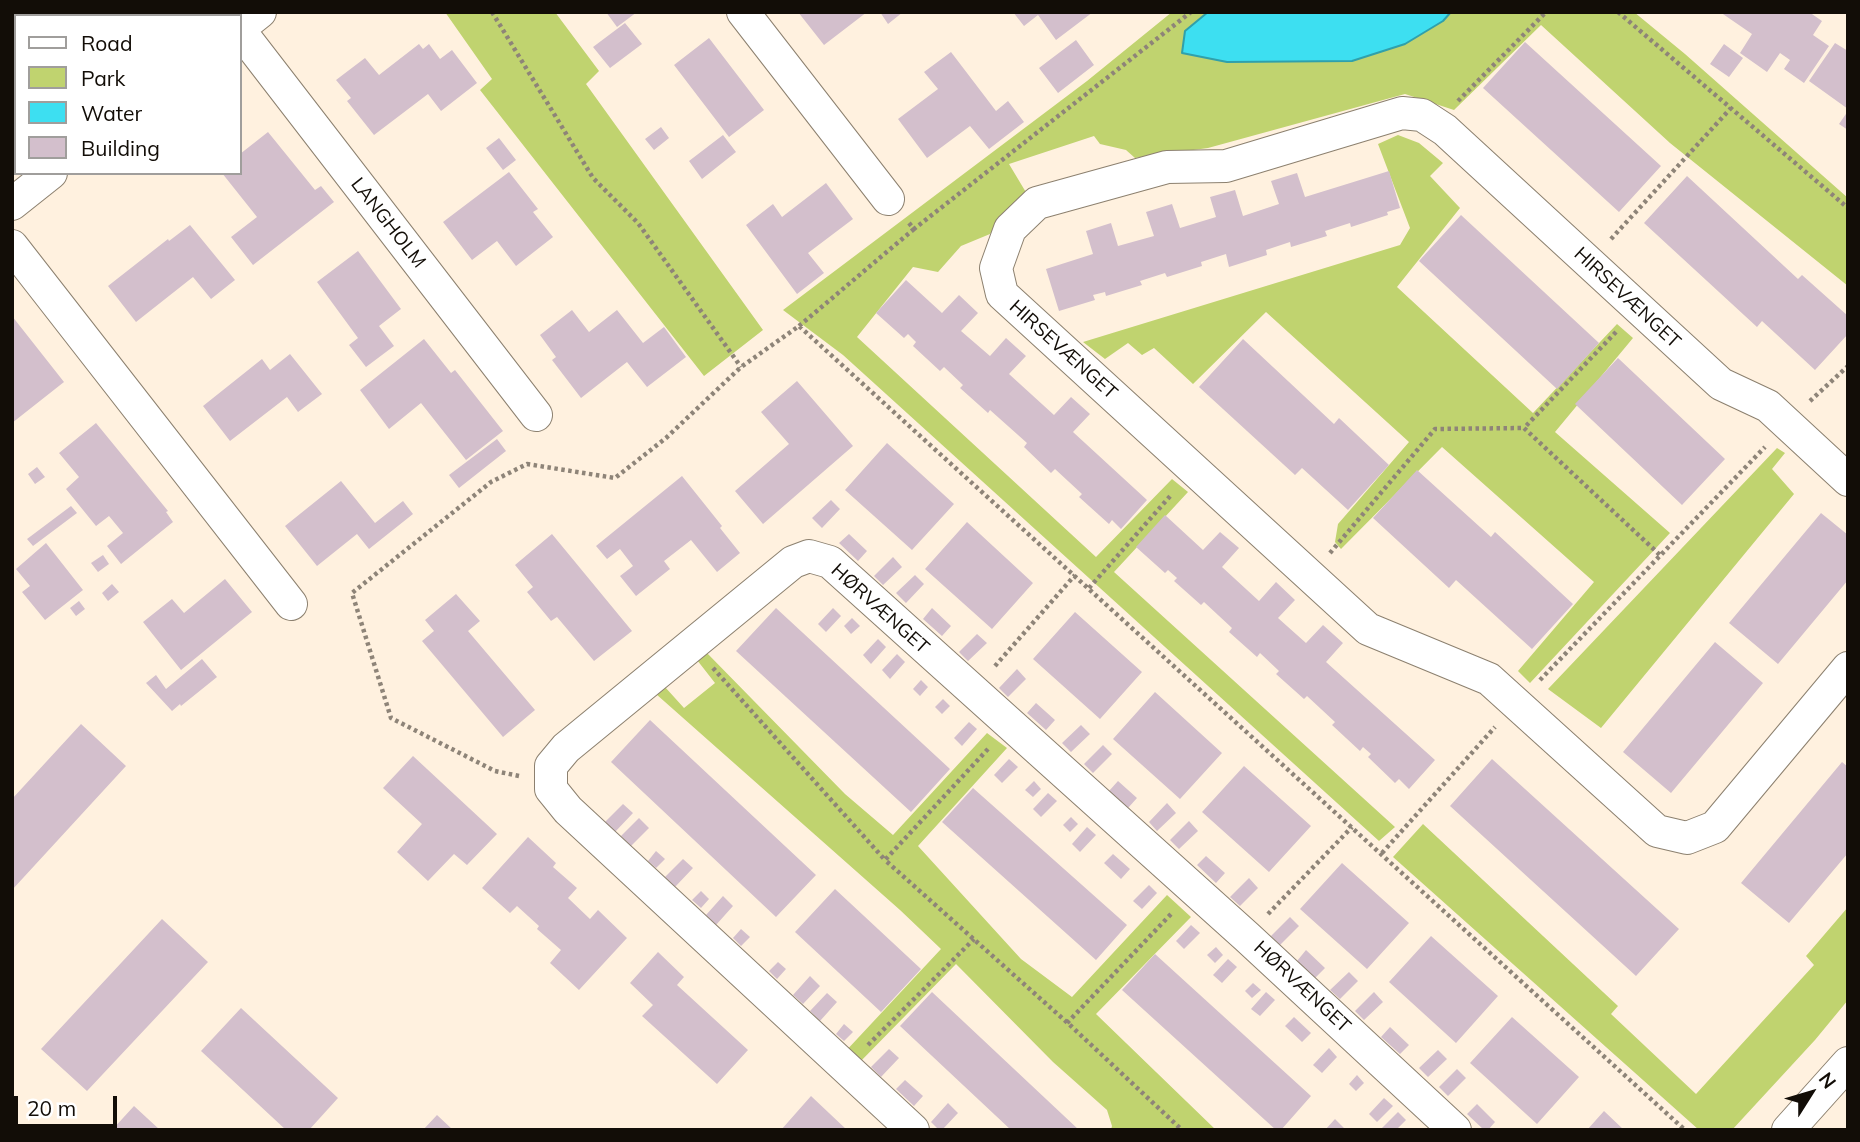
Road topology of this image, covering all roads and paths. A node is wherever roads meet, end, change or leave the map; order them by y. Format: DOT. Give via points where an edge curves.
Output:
graph roads {
  1 [pos="260,12"];
  2 [pos="492,12"];
  3 [pos="743,12"];
  4 [pos="1191,12"];
  5 [pos="1546,12"];
  6 [pos="1618,12"];
  7 [pos="242,27"];
  8 [pos="242,32"];
  9 [pos="1731,108"];
  10 [pos="1436,124"];
  11 [pos="48,175"];
  12 [pos="888,199"];
  13 [pos="12,204"];
  14 [pos="1848,208"];
  15 [pos="914,229"];
  16 [pos="12,246"];
  17 [pos="1589,262"];
  18 [pos="1639,309"];
  19 [pos="799,326"];
  20 [pos="1848,366"];
  21 [pos="741,367"];
  22 [pos="536,415"];
  23 [pos="1787,424"];
  24 [pos="1524,428"];
  25 [pos="1194,470"];
  26 [pos="1848,480"];
  27 [pos="1661,556"];
  28 [pos="1075,575"];
  29 [pos="1311,576"];
  30 [pos="1089,588"];
  31 [pos="291,604"];
  32 [pos="692,645"];
  33 [pos="1848,668"];
  34 [pos="972,692"];
  35 [pos="1517,704"];
  36 [pos="1010,726"];
  37 [pos="551,782"];
  38 [pos="1352,827"];
  39 [pos="1382,853"];
  40 [pos="885,860"];
  41 [pos="1194,890"];
  42 [pos="1247,937"];
  43 [pos="974,939"];
  44 [pos="1067,1023"];
  45 [pos="1848,1063"];
  46 [pos="846,1068"];
  47 [pos="914,1130"];
  48 [pos="1182,1130"];
  49 [pos="1455,1130"];
  50 [pos="1685,1130"];
  51 [pos="1788,1130"];
  1 -- 7 [label="street, LANGHOLM"];
  2 -- 21 [label="path" via="593,178 638,223"];
  3 -- 12 [label="street"];
  4 -- 15 [label="path"];
  5 -- 10 [label="path"];
  6 -- 9 [label="path"];
  8 -- 22 [label="street, LANGHOLM"];
  9 -- 14 [label="path"];
  9 -- 17 [label="path"];
  10 -- 17 [label="street, HIRSEVÆNGET"];
  10 -- 25 [label="street, HIRSEVÆNGET" via="1422,115 1402,113 1226,166 1167,167 1037,203 1010,229 996,268 1002,294"];
  11 -- 13 [label="street"];
  12 -- 15 [label="path"];
  15 -- 19 [label="path"];
  16 -- 31 [label="street"];
  17 -- 18 [label="street, HIRSEVÆNGET"];
  18 -- 23 [label="street, HIRSEVÆNGET" via="1721,384 1768,406"];
  18 -- 24 [label="path"];
  19 -- 21 [label="path"];
  19 -- 28 [label="path"];
  20 -- 23 [label="path"];
  21 -- 37 [label="path" via="666,438 615,478 527,464 491,482 352,593 391,718 495,771"];
  23 -- 26 [label="street, HIRSEVÆNGET"];
  23 -- 27 [label="path"];
  24 -- 27 [label="path"];
  24 -- 29 [label="path" via="1435,429"];
  25 -- 29 [label="street, HIRSEVÆNGET"];
  25 -- 30 [label="path"];
  27 -- 35 [label="path"];
  28 -- 30 [label="path"];
  28 -- 34 [label="path"];
  29 -- 35 [label="street, HIRSEVÆNGET" via="1368,629 1489,679"];
  30 -- 38 [label="path"];
  32 -- 34 [label="street, HØRVÆNGET" via="793,562 808,556 830,562"];
  32 -- 37 [label="street, HØRVÆNGET" via="566,748 551,766"];
  32 -- 40 [label="path"];
  33 -- 35 [label="street, HIRSEVÆNGET" via="1715,827 1687,838 1657,831"];
  34 -- 36 [label="street, HØRVÆNGET"];
  35 -- 39 [label="path"];
  36 -- 40 [label="path"];
  36 -- 41 [label="street, HØRVÆNGET"];
  37 -- 46 [label="street" via="551,789 568,810"];
  38 -- 39 [label="path"];
  38 -- 42 [label="path"];
  39 -- 50 [label="path"];
  40 -- 43 [label="path"];
  41 -- 42 [label="street, HØRVÆNGET"];
  41 -- 44 [label="path"];
  42 -- 49 [label="street, HØRVÆNGET"];
  43 -- 44 [label="path"];
  43 -- 46 [label="path"];
  44 -- 48 [label="path"];
  45 -- 51 [label="street"];
  46 -- 47 [label="street"];
}
